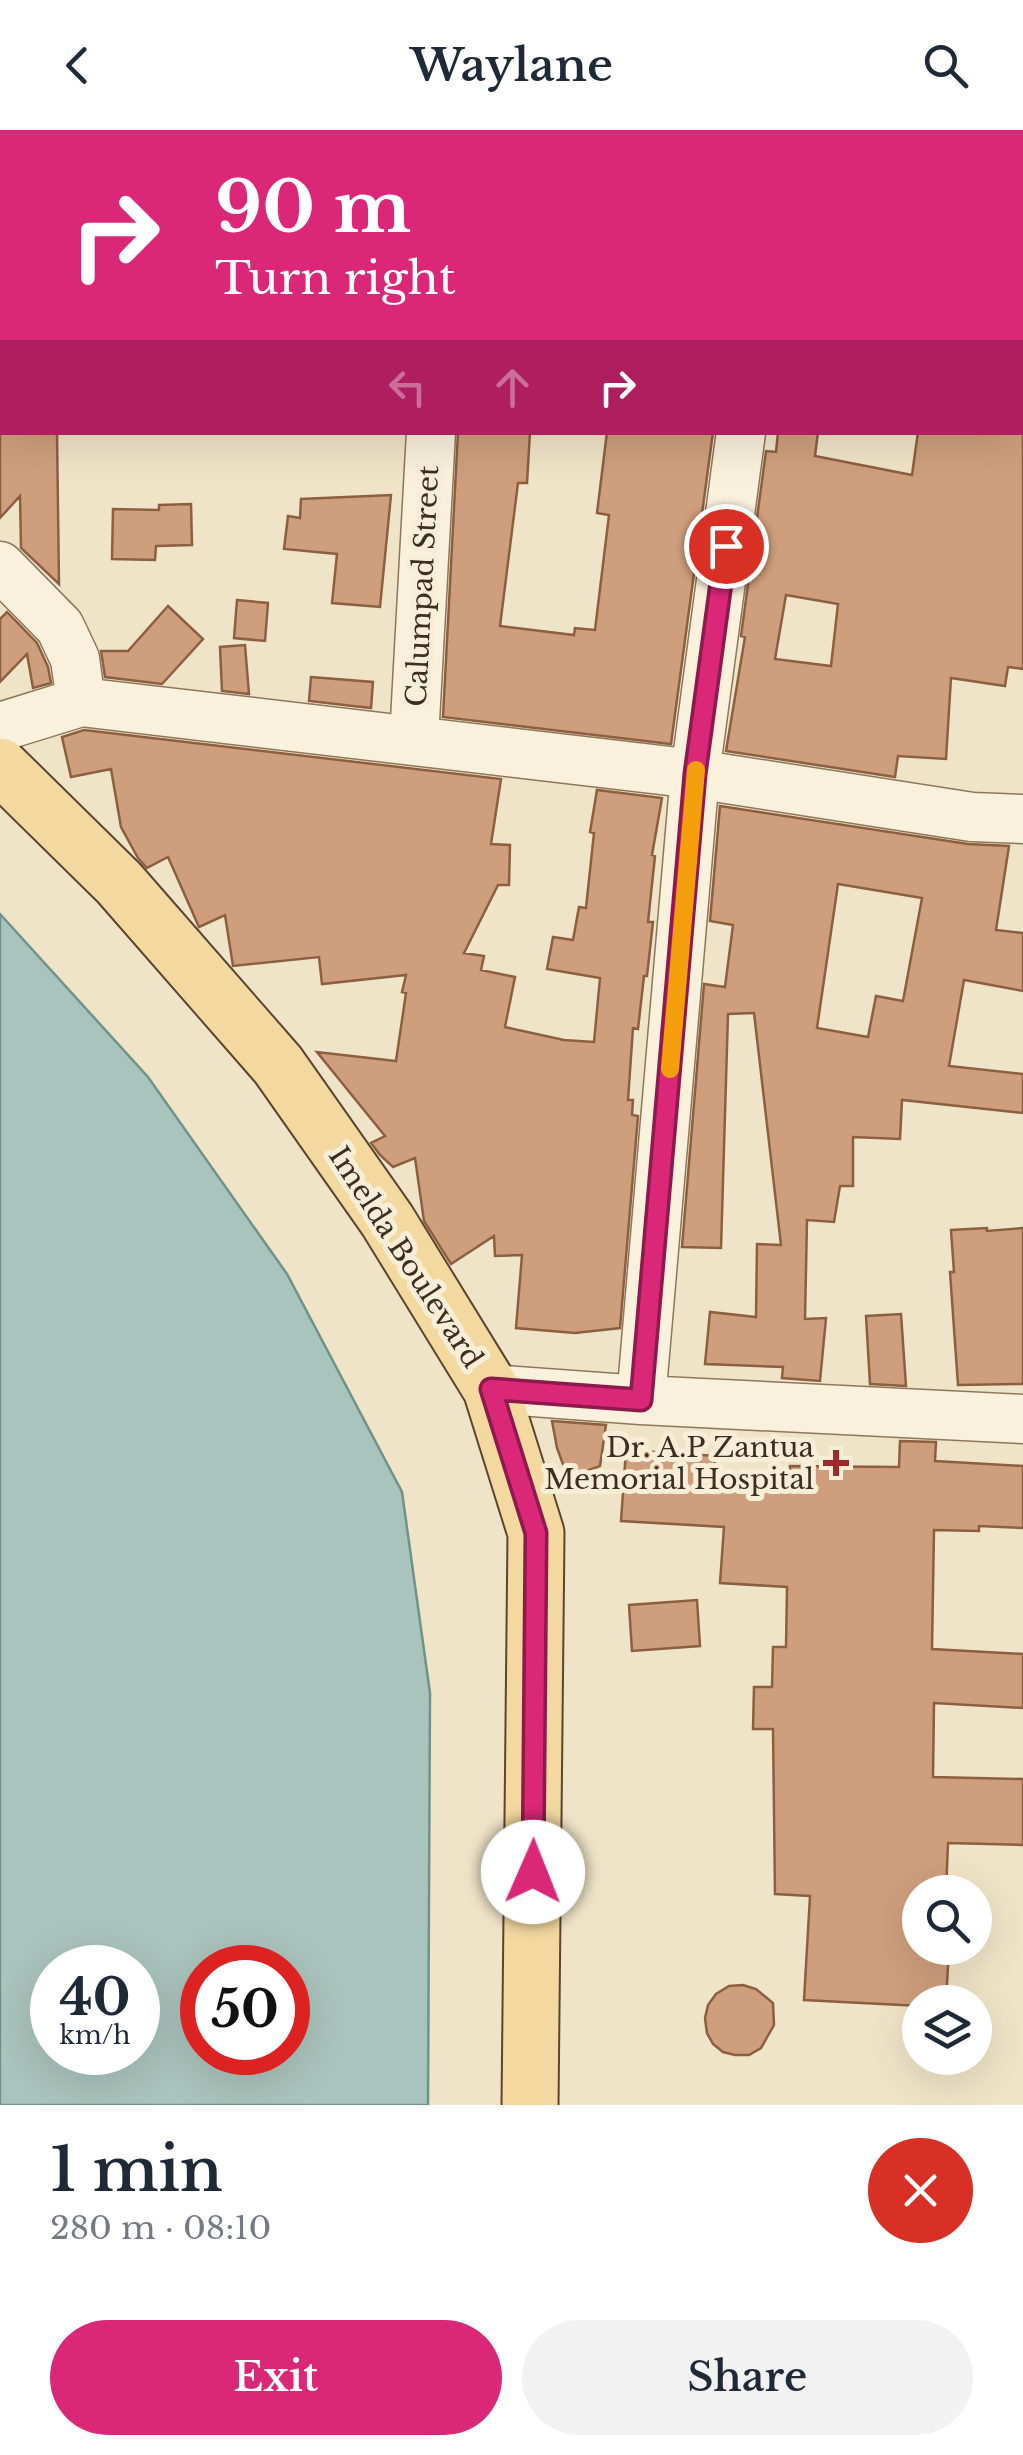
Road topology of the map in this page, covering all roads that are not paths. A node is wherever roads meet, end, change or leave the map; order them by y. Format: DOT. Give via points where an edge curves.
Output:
graph roads {
  1 [pos="431,435"];
  2 [pos="741,435"];
  3 [pos="0,566"];
  4 [pos="81,702"];
  5 [pos="0,726"];
  6 [pos="414,740"];
  7 [pos="0,766"];
  8 [pos="695,774"];
  9 [pos="1023,819"];
  10 [pos="491,1389"];
  11 [pos="641,1400"];
  12 [pos="1023,1419"];
  13 [pos="530,2105"];
  1 -- 6 [label="street, Calumpad Street"];
  2 -- 8 [label="street"];
  3 -- 4 [label="street" via="60,627 75,658"];
  4 -- 5 [label="street"];
  4 -- 6 [label="street"];
  6 -- 8 [label="street"];
  7 -- 10 [label="main road, Imelda Boulevard" via="119,883 278,1065 387,1220"];
  8 -- 9 [label="street"];
  8 -- 11 [label="street"];
  10 -- 11 [label="street"];
  10 -- 13 [label="main road, Imelda Boulevard" via="536,1533"];
  11 -- 12 [label="street"];
}
